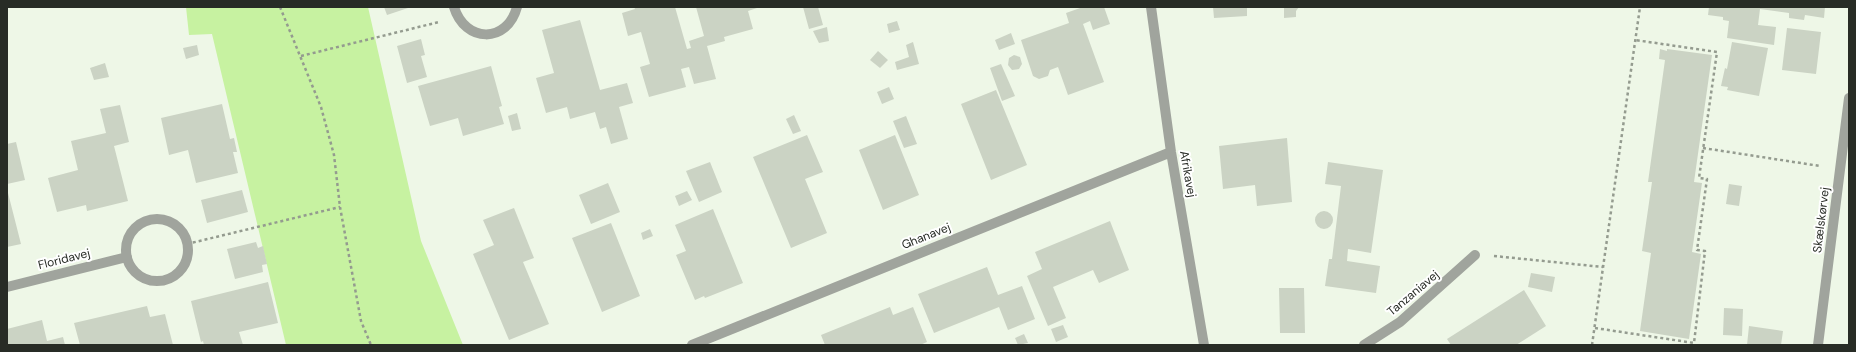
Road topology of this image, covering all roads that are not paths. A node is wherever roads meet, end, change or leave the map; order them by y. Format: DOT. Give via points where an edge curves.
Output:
graph roads {
  1 [pos="517,7"];
  2 [pos="1151,7"];
  3 [pos="456,12"];
  4 [pos="1849,98"];
  5 [pos="1171,152"];
  6 [pos="1475,255"];
  7 [pos="127,257"];
  8 [pos="7,287"];
  9 [pos="692,345"];
  10 [pos="1204,345"];
  11 [pos="1364,345"];
  12 [pos="1818,345"];
  1 -- 3 [label="street" via="508,25 491,34 471,31 463,25"];
  2 -- 5 [label="street, Afrikavej"];
  4 -- 12 [label="street, Skælskørvej"];
  5 -- 9 [label="street, Ghanavej"];
  5 -- 10 [label="street, Afrikavej"];
  6 -- 11 [label="street, Tanzaniavej" via="1400,322"];
  7 -- 7 [label="street" via="126,247 131,234 151,220 170,222 184,235 187,244 188,255 185,265 178,274 158,282 148,280 134,271"];
  7 -- 8 [label="street, Floridavej"];
}
